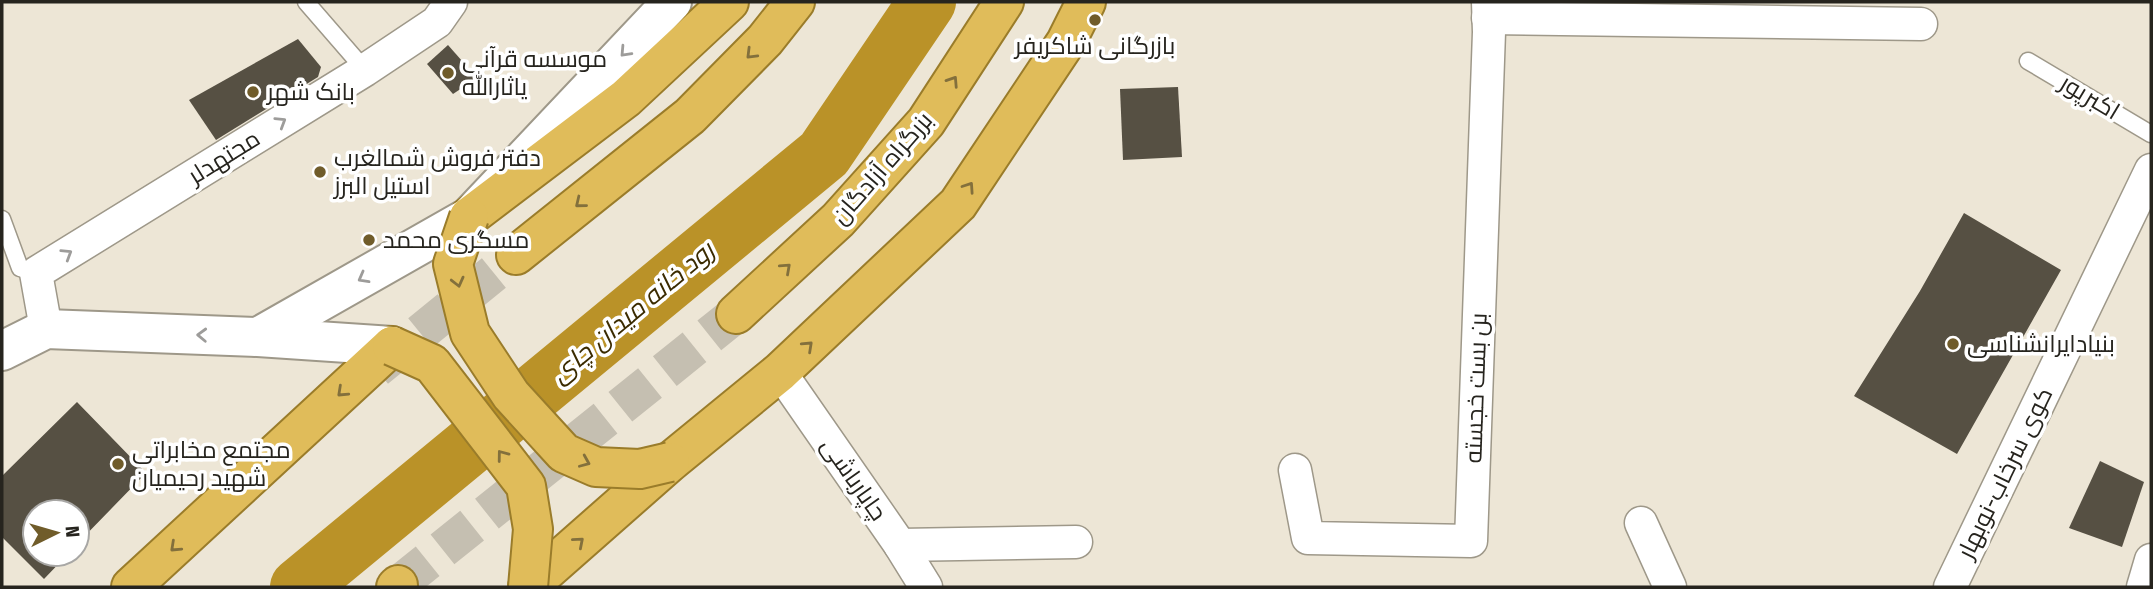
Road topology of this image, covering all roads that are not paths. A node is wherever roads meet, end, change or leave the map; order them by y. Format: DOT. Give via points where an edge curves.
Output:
graph roads {
  1 [pos="306,2"];
  2 [pos="451,2"];
  3 [pos="672,2"];
  4 [pos="729,2"];
  5 [pos="795,2"];
  6 [pos="1004,2"];
  7 [pos="1086,2"];
  8 [pos="1488,10"];
  9 [pos="1921,24"];
  10 [pos="2028,61"];
  11 [pos="365,70"];
  12 [pos="2151,134"];
  13 [pos="2151,170"];
  14 [pos="469,217"];
  15 [pos="2,219"];
  16 [pos="516,255"];
  17 [pos="36,273"];
  18 [pos="736,314"];
  19 [pos="46,329"];
  20 [pos="258,337"];
  21 [pos="393,346"];
  22 [pos="2,351"];
  23 [pos="779,372"];
  24 [pos="670,462"];
  25 [pos="1295,470"];
  26 [pos="1641,523"];
  27 [pos="1076,541"];
  28 [pos="900,545"];
  29 [pos="2151,560"];
  30 [pos="131,587"];
  31 [pos="528,587"];
  32 [pos="926,587"];
  33 [pos="1670,587"];
  34 [pos="1950,587"];
  35 [pos="2143,587"];
  1 -- 11 [label="lane"];
  2 -- 11 [label="street, مجتهدلر" via="436,22"];
  3 -- 14 [label="main road, one-way"];
  4 -- 14 [label="highway" via="626,98"];
  5 -- 16 [label="highway, one-way" via="765,40 690,116"];
  18 -- 6 [label="highway, بزرگراه آزادگان, one-way" via="838,220 926,122"];
  23 -- 7 [label="highway, one-way" via="958,204 1066,42"];
  8 -- 9 [label="street"];
  8 -- 25 [label="street, بن بست خجسته" via="1471,541 1308,538"];
  10 -- 12 [label="lane, اکبرپور"];
  17 -- 11 [label="street, مجتهدلر, one-way"];
  13 -- 34 [label="street, کوی سرخاب-نوبهار"];
  14 -- 20 [label="main road, one-way"];
  14 -- 24 [label="highway, one-way, bridge" via="453,264 470,333 511,395 564,453 596,467 640,469"];
  15 -- 17 [label="lane" via="20,268"];
  17 -- 19 [label="street"];
  20 -- 19 [label="main road, one-way"];
  19 -- 22 [label="main road"];
  20 -- 21 [label="main road"];
  21 -- 30 [label="highway, one-way"];
  31 -- 21 [label="highway, one-way, bridge" via="533,529 526,486 432,364"];
  23 -- 24 [label="highway"];
  23 -- 28 [label="street, چاپارباشی"];
  31 -- 24 [label="highway, one-way"];
  26 -- 33 [label="street"];
  27 -- 28 [label="street"];
  28 -- 32 [label="street, چاپارباشی"];
  29 -- 35 [label="street"];
}
